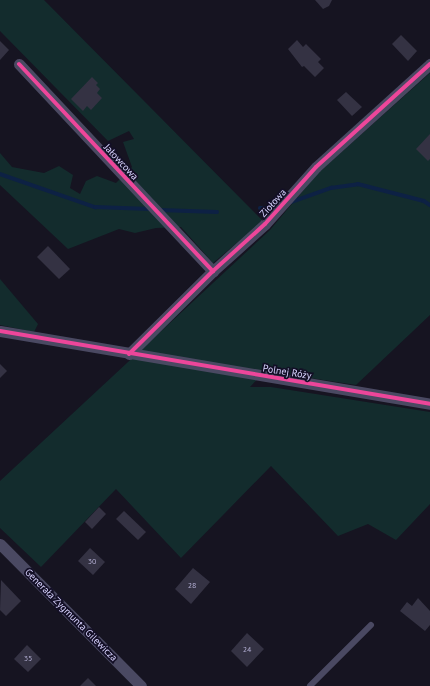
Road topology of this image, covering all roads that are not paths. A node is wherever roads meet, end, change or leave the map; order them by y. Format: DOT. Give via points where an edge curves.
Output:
graph roads {
  1 [pos="18,64"];
  2 [pos="430,64"];
  3 [pos="213,271"];
  4 [pos="0,331"];
  5 [pos="129,354"];
  6 [pos="430,404"];
  7 [pos="0,544"];
  8 [pos="371,625"];
  9 [pos="141,686"];
  10 [pos="310,686"];
  1 -- 3 [label="street, Jałowcowa"];
  2 -- 3 [label="street, Ziołowa" via="316,167 265,224"];
  3 -- 5 [label="street, Ziołowa"];
  4 -- 5 [label="street, Polnej Róży"];
  5 -- 6 [label="street, Polnej Róży"];
  7 -- 9 [label="street, Generała Zygmunta Gilewicza"];
  8 -- 10 [label="lane"];
}
